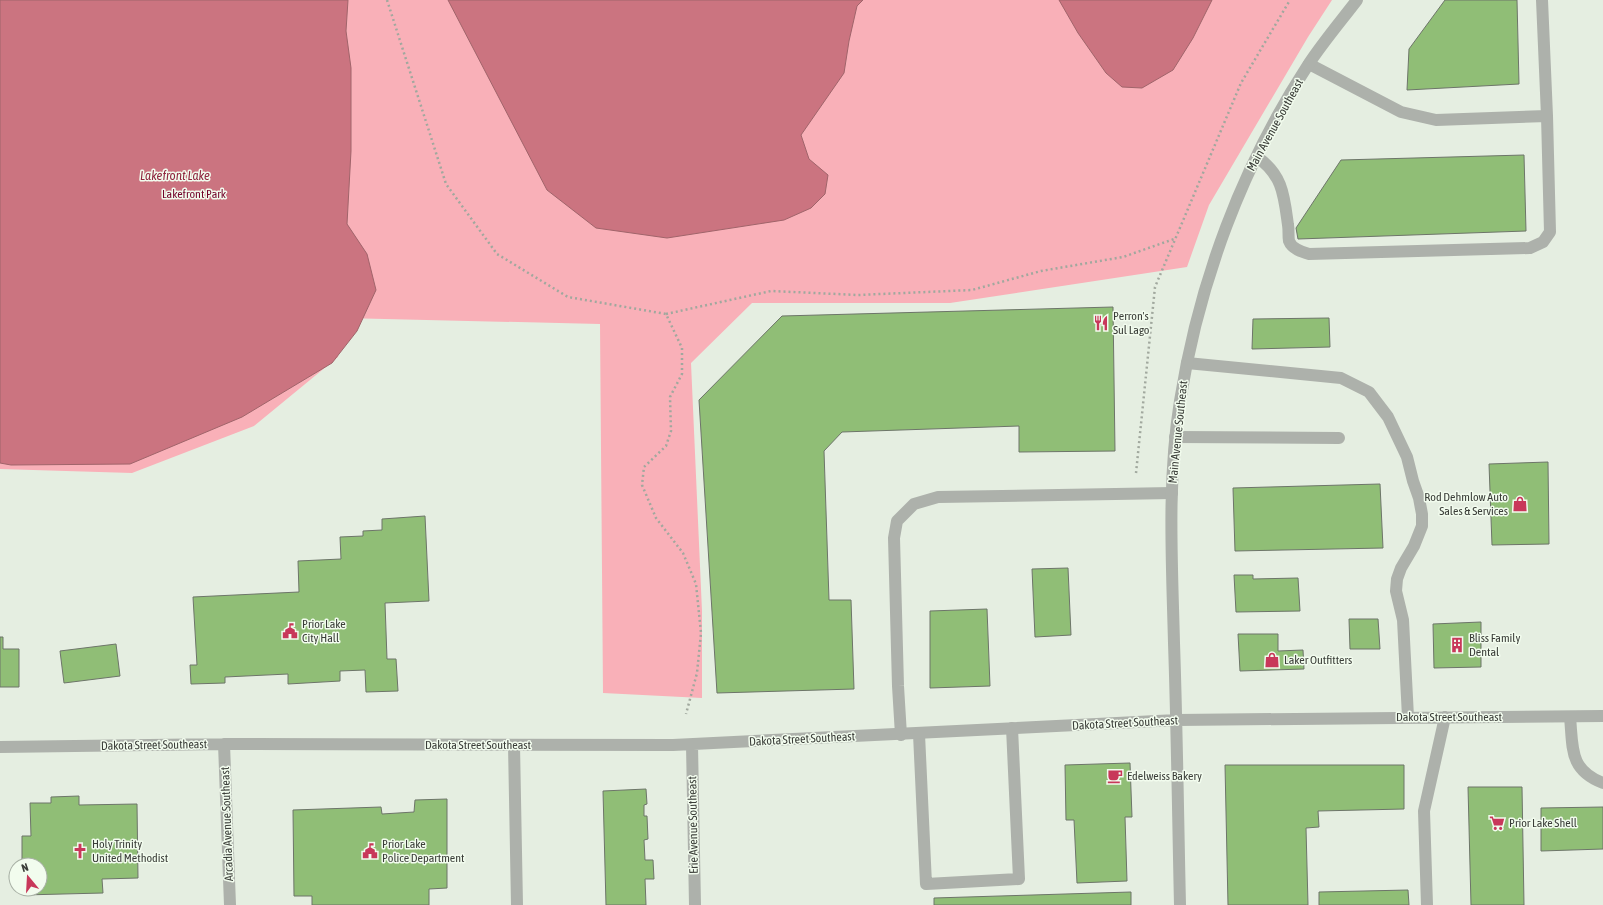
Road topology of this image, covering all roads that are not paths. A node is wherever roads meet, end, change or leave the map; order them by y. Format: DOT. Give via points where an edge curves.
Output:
graph roads {
  1 [pos="1357,0"];
  2 [pos="1542,0"];
  3 [pos="1308,64"];
  4 [pos="1546,116"];
  5 [pos="1257,157"];
  6 [pos="1187,363"];
  7 [pos="1175,437"];
  8 [pos="1339,438"];
  9 [pos="1172,493"];
  10 [pos="1603,716"];
  11 [pos="1408,717"];
  12 [pos="1445,717"];
  13 [pos="1570,717"];
  14 [pos="1176,720"];
  15 [pos="1012,728"];
  16 [pos="919,734"];
  17 [pos="901,735"];
  18 [pos="224,744"];
  19 [pos="514,745"];
  20 [pos="692,745"];
  21 [pos="0,747"];
  22 [pos="1603,783"];
  23 [pos="230,905"];
  24 [pos="517,905"];
  25 [pos="695,905"];
  26 [pos="1180,905"];
  27 [pos="1427,905"];
  1 -- 3 [label="street, Main Avenue Southeast"];
  2 -- 4 [label="street"];
  3 -- 4 [label="street" via="1401,112 1436,120"];
  3 -- 5 [label="street, Main Avenue Southeast"];
  4 -- 5 [label="street" via="1550,232 1543,242 1530,248 1309,254 1294,248 1289,241 1280,182"];
  5 -- 6 [label="street, Main Avenue Southeast" via="1242,185 1219,248 1192,337"];
  6 -- 7 [label="street, Main Avenue Southeast"];
  6 -- 11 [label="street" via="1341,378 1369,392 1388,417 1407,457 1422,514 1422,526 1414,546 1400,568 1396,591 1403,620"];
  7 -- 8 [label="street"];
  7 -- 9 [label="street, Main Avenue Southeast"];
  9 -- 14 [label="street, Main Avenue Southeast"];
  9 -- 17 [label="street" via="938,497 914,504 897,521 894,538"];
  10 -- 13 [label="street, Dakota Street Southeast"];
  11 -- 12 [label="street, Dakota Street Southeast"];
  11 -- 14 [label="street, Dakota Street Southeast"];
  12 -- 13 [label="street, Dakota Street Southeast"];
  12 -- 27 [label="street" via="1424,811"];
  13 -- 22 [label="street" via="1573,753 1579,767 1593,779"];
  14 -- 15 [label="street, Dakota Street Southeast"];
  14 -- 26 [label="street, Main Avenue Southeast"];
  15 -- 16 [label="street, Dakota Street Southeast"];
  15 -- 16 [label="street" via="1019,879 926,884"];
  16 -- 17 [label="street, Dakota Street Southeast"];
  17 -- 20 [label="street, Dakota Street Southeast"];
  18 -- 19 [label="street, Dakota Street Southeast"];
  18 -- 21 [label="street, Dakota Street Southeast"];
  18 -- 23 [label="street, Arcadia Avenue Southeast"];
  19 -- 20 [label="street, Dakota Street Southeast"];
  19 -- 24 [label="street"];
  20 -- 25 [label="street, Erie Avenue Southeast"];
}
